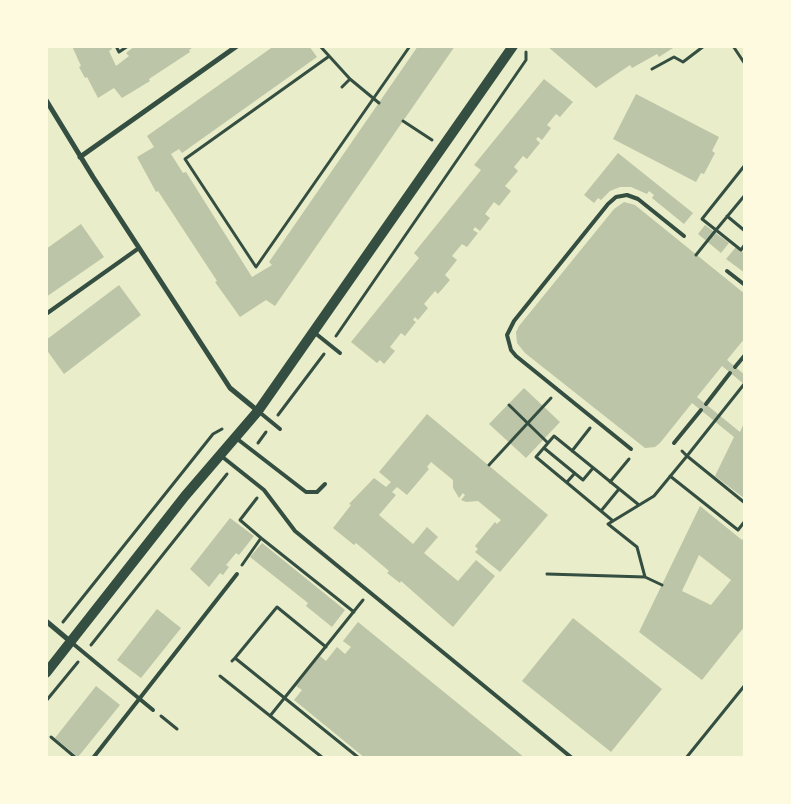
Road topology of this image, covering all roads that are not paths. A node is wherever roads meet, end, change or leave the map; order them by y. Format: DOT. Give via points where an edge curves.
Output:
graph roads {
  1 [pos="237,46"];
  2 [pos="513,46"];
  3 [pos="46,100"];
  4 [pos="48,107"];
  5 [pos="80,157"];
  6 [pos="684,236"];
  7 [pos="139,248"];
  8 [pos="727,271"];
  9 [pos="745,285"];
  10 [pos="46,314"];
  11 [pos="315,333"];
  12 [pos="340,353"];
  13 [pos="745,355"];
  14 [pos="735,367"];
  15 [pos="730,373"];
  16 [pos="706,404"];
  17 [pos="701,410"];
  18 [pos="258,411"];
  19 [pos="280,429"];
  20 [pos="235,437"];
  21 [pos="674,443"];
  22 [pos="632,448"];
  23 [pos="220,454"];
  24 [pos="325,484"];
  25 [pos="237,574"];
  26 [pos="46,621"];
  27 [pos="71,642"];
  28 [pos="46,673"];
  29 [pos="139,699"];
  30 [pos="153,710"];
  31 [pos="93,758"];
  32 [pos="572,758"];
  1 -- 5 [label="street"];
  2 -- 11 [label="main road"];
  3 -- 4 [label="street"];
  4 -- 5 [label="street"];
  5 -- 7 [label="street"];
  6 -- 22 [label="lane" via="638,199 627,195 616,197 514,321 507,335 516,356"];
  7 -- 10 [label="lane"];
  7 -- 18 [label="street" via="230,388"];
  8 -- 9 [label="lane"];
  11 -- 12 [label="lane"];
  11 -- 18 [label="main road"];
  13 -- 14 [label="lane"];
  15 -- 16 [label="lane"];
  17 -- 21 [label="lane"];
  18 -- 19 [label="lane"];
  18 -- 20 [label="main road"];
  20 -- 23 [label="main road"];
  20 -- 24 [label="lane" via="306,492 317,492"];
  23 -- 27 [label="main road"];
  23 -- 32 [label="lane" via="264,490 295,531"];
  25 -- 29 [label="lane"];
  26 -- 27 [label="street"];
  27 -- 28 [label="main road"];
  27 -- 29 [label="lane"];
  29 -- 30 [label="lane"];
  29 -- 31 [label="lane"];
}
